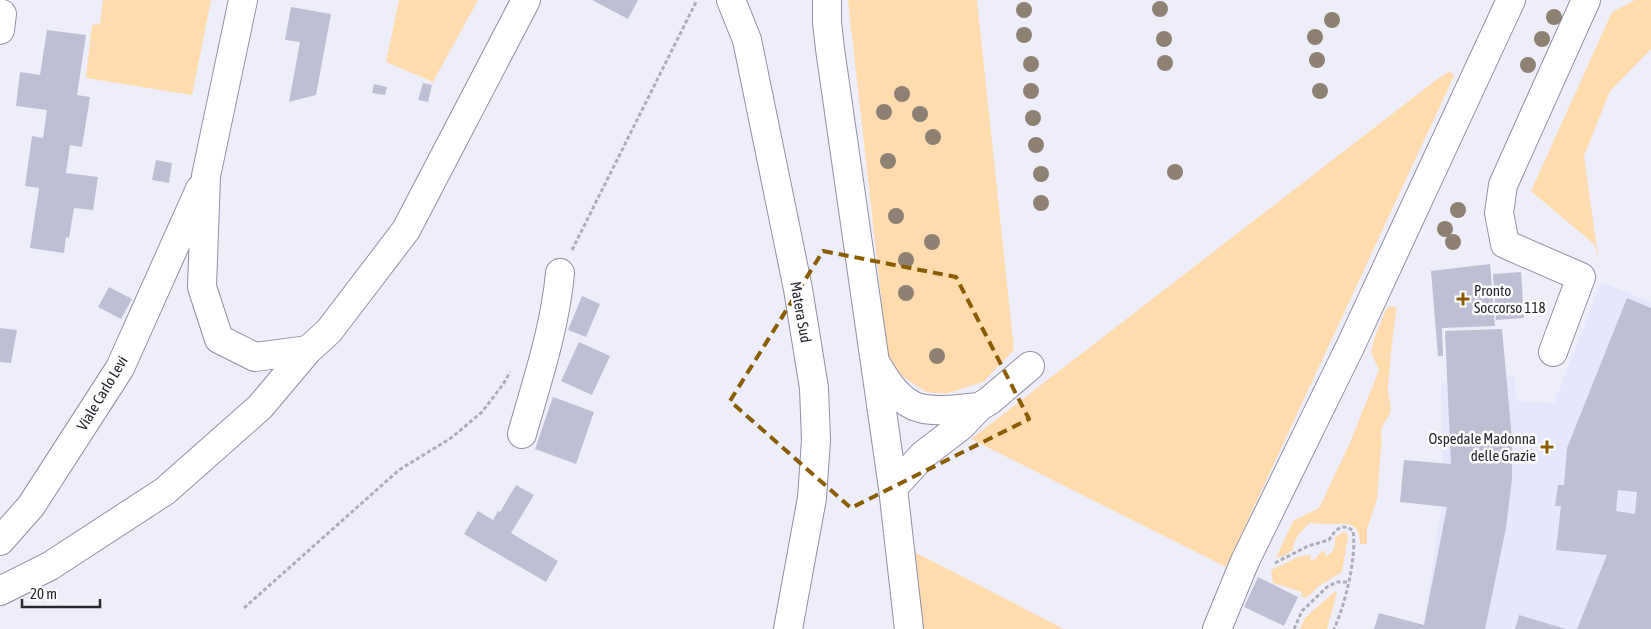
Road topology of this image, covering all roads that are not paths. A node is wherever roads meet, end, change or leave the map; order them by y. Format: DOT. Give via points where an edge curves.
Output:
graph roads {
  1 [pos="526,0"];
  2 [pos="731,0"];
  3 [pos="827,0"];
  4 [pos="1511,0"];
  5 [pos="1586,0"];
  6 [pos="1601,0"];
  7 [pos="241,4"];
  8 [pos="1565,49"];
  9 [pos="206,176"];
  10 [pos="560,273"];
  11 [pos="308,350"];
  12 [pos="1553,352"];
  13 [pos="875,362"];
  14 [pos="1030,366"];
  15 [pos="979,407"];
  16 [pos="522,434"];
  17 [pos="893,488"];
  18 [pos="0,541"];
  19 [pos="0,591"];
  20 [pos="788,629"];
  21 [pos="909,629"];
  22 [pos="1217,629"];
  1 -- 11 [label="street" via="406,230 328,331"];
  2 -- 20 [label="street, Matera Sud" via="748,40 798,289 814,388 816,440 812,498"];
  3 -- 13 [label="street" via="830,49"];
  4 -- 22 [label="street" via="1350,347 1245,561"];
  5 -- 8 [label="street"];
  6 -- 8 [label="street"];
  7 -- 9 [label="street, Viale Carlo Levi"];
  8 -- 12 [label="street" via="1503,185 1499,213 1505,244 1581,277"];
  9 -- 11 [label="street, Viale Carlo Levi" via="202,287 219,339 256,357"];
  9 -- 18 [label="street, Viale Carlo Levi" via="120,368 31,506"];
  10 -- 16 [label="street" via="552,328"];
  11 -- 19 [label="street" via="260,407 165,491 50,566"];
  13 -- 15 [label="street" via="903,399 920,408"];
  13 -- 17 [label="street"];
  14 -- 15 [label="street"];
  15 -- 17 [label="street" via="961,426 922,455"];
  17 -- 21 [label="street"];
}
